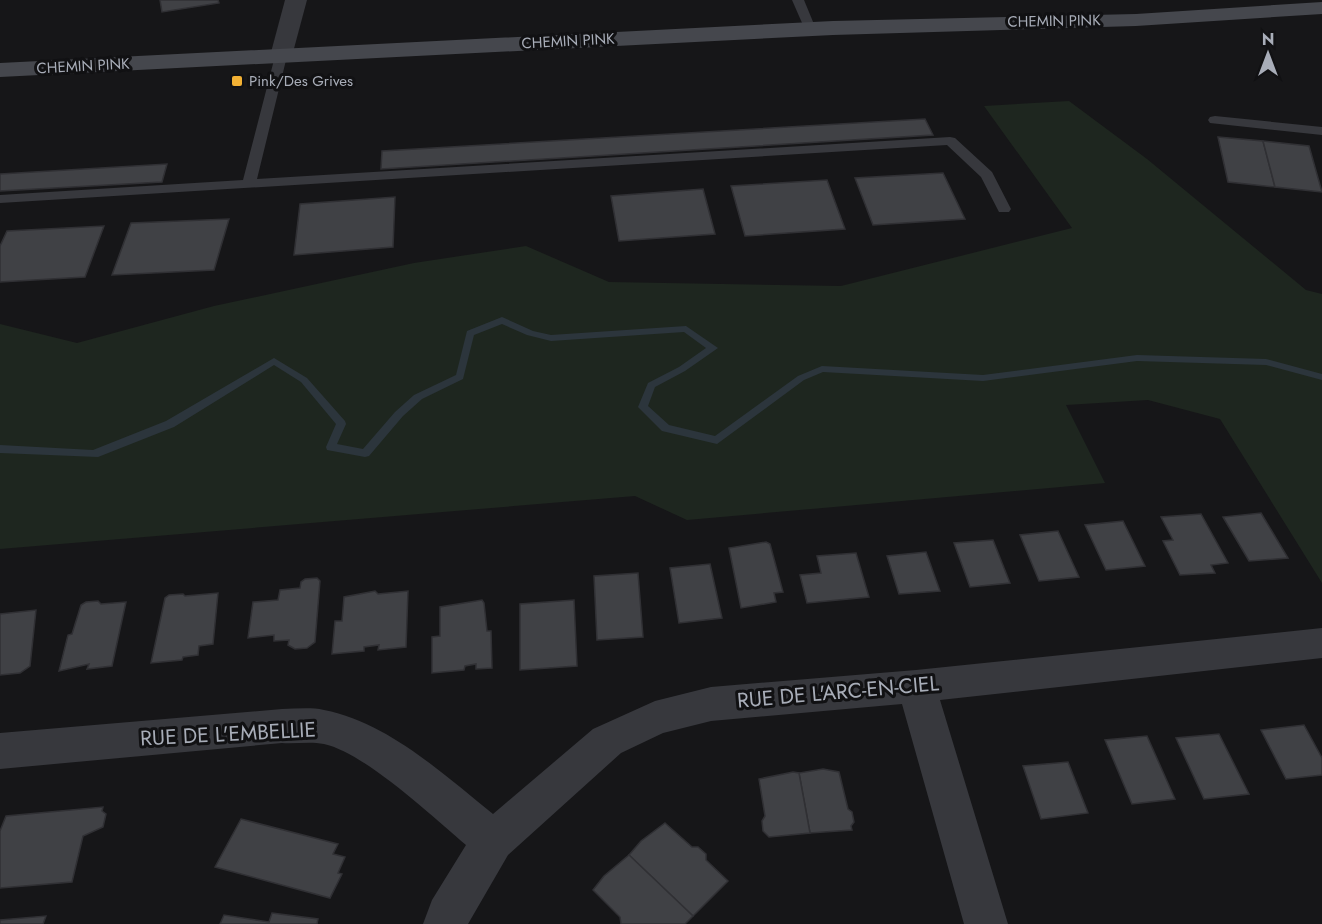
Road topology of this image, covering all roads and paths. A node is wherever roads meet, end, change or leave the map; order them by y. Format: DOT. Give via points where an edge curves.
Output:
graph roads {
  1 [pos="296,0"];
  2 [pos="798,0"];
  3 [pos="1322,8"];
  4 [pos="1136,20"];
  5 [pos="1322,24"];
  6 [pos="810,29"];
  7 [pos="281,56"];
  8 [pos="0,70"];
  9 [pos="1215,120"];
  10 [pos="1322,131"];
  11 [pos="249,183"];
  12 [pos="0,199"];
  13 [pos="1004,208"];
  14 [pos="1322,643"];
  15 [pos="916,686"];
  16 [pos="0,751"];
  17 [pos="493,841"];
  18 [pos="445,924"];
  19 [pos="986,924"];
  1 -- 7 [label="street"];
  2 -- 6 [label="lane"];
  3 -- 4 [label="main road, CHEMIN PINK"];
  4 -- 5 [label="main road, CHEMIN PINK"];
  4 -- 6 [label="main road, CHEMIN PINK"];
  6 -- 7 [label="main road, CHEMIN PINK"];
  7 -- 8 [label="main road, CHEMIN PINK"];
  7 -- 11 [label="lane"];
  9 -- 10 [label="lane"];
  11 -- 12 [label="lane"];
  11 -- 13 [label="lane" via="950,141 987,175"];
  14 -- 15 [label="street, RUE DE L'ARC-EN-CIEL"];
  15 -- 17 [label="street, RUE DE L'ARC-EN-CIEL" via="711,704 655,718 607,741"];
  15 -- 19 [label="street"];
  16 -- 17 [label="street, RUE DE L'EMBELLIE" via="282,726 323,727 359,739 415,777"];
  17 -- 18 [label="street, RUE DE L'ARC-EN-CIEL"];
}
